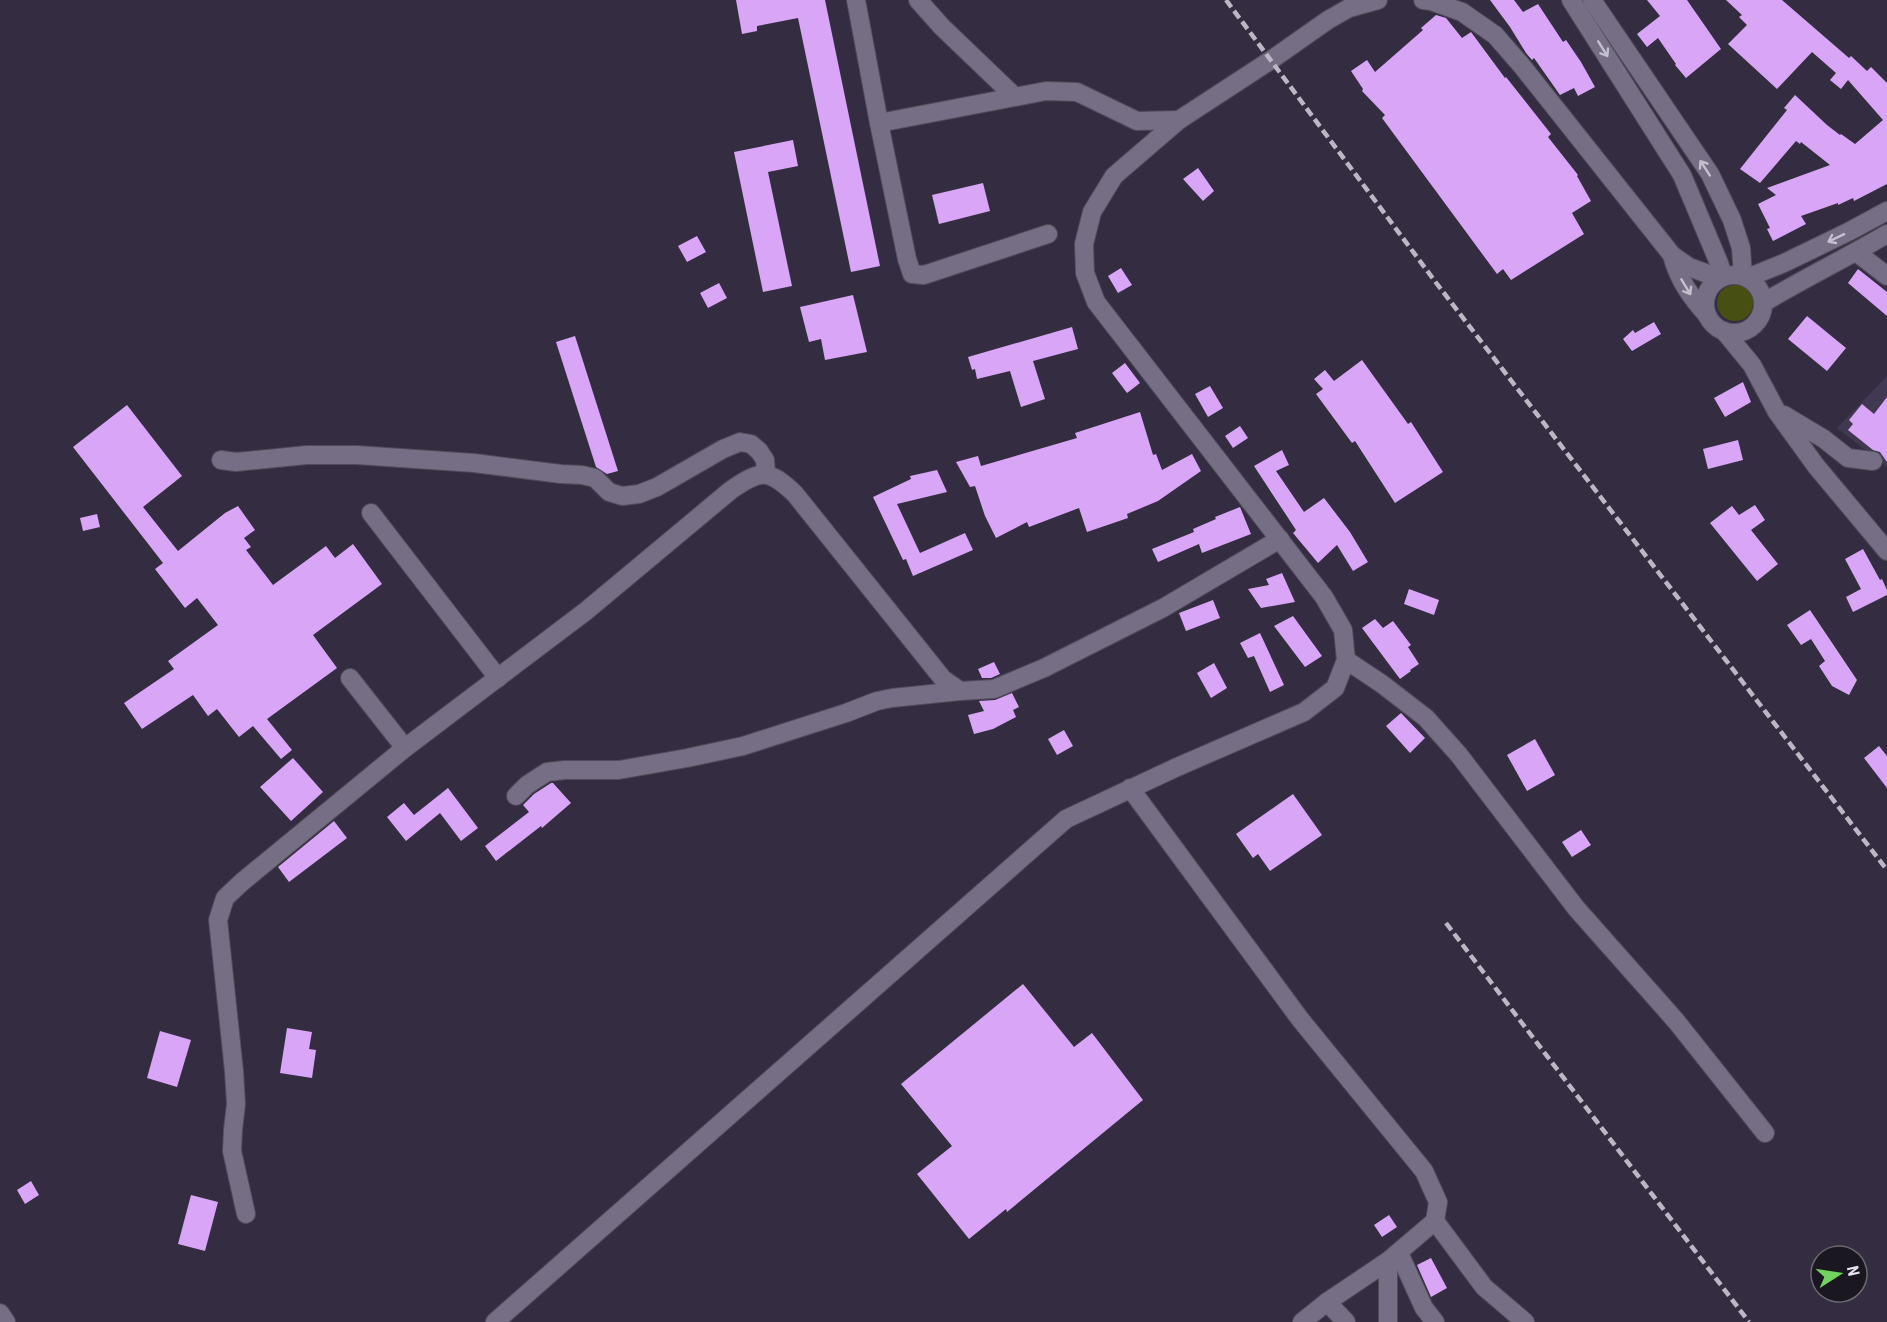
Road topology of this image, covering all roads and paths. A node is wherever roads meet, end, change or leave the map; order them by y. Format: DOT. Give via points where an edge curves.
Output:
graph roads {
  1 [pos="856,0"];
  2 [pos="918,0"];
  3 [pos="1378,0"];
  4 [pos="1423,0"];
  5 [pos="1571,0"];
  6 [pos="1592,0"];
  7 [pos="1014,96"];
  8 [pos="1179,120"];
  9 [pos="879,123"];
  10 [pos="1887,211"];
  11 [pos="1048,234"];
  12 [pos="1887,234"];
  13 [pos="1856,252"];
  14 [pos="1672,255"];
  15 [pos="1887,276"];
  16 [pos="1745,277"];
  17 [pos="1721,278"];
  18 [pos="1763,303"];
  19 [pos="1707,315"];
  20 [pos="1755,324"];
  21 [pos="1724,331"];
  22 [pos="1752,365"];
  23 [pos="1777,411"];
  24 [pos="221,459"];
  25 [pos="1873,461"];
  26 [pos="766,474"];
  27 [pos="371,513"];
  28 [pos="1280,539"];
  29 [pos="1887,551"];
  30 [pos="1346,660"];
  31 [pos="351,678"];
  32 [pos="498,678"];
  33 [pos="960,691"];
  34 [pos="405,748"];
  35 [pos="1130,788"];
  36 [pos="516,796"];
  37 [pos="1765,1133"];
  38 [pos="246,1214"];
  39 [pos="1435,1221"];
  40 [pos="1393,1257"];
  41 [pos="1327,1302"];
  42 [pos="0,1313"];
  43 [pos="6,1322"];
  44 [pos="495,1322"];
  45 [pos="1302,1322"];
  46 [pos="1346,1322"];
  47 [pos="1388,1322"];
  48 [pos="1435,1322"];
  49 [pos="1525,1322"];
  1 -- 9 [label="street"];
  2 -- 7 [label="street"];
  3 -- 8 [label="street" via="1349,8 1328,20"];
  4 -- 14 [label="street" via="1462,12 1495,35"];
  5 -- 17 [label="street, one-way" via="1682,175 1719,263"];
  16 -- 6 [label="street, one-way" via="1732,220 1710,174"];
  7 -- 8 [label="street" via="1077,92 1137,121"];
  7 -- 9 [label="street"];
  8 -- 28 [label="street" via="1114,176 1092,212 1084,244 1085,273 1096,302"];
  9 -- 11 [label="street" via="912,274 924,275"];
  10 -- 16 [label="street, one-way" via="1795,258"];
  12 -- 13 [label="street"];
  13 -- 15 [label="street"];
  13 -- 18 [label="street"];
  14 -- 17 [label="street" via="1689,267"];
  14 -- 19 [label="street, one-way" via="1676,271"];
  16 -- 17 [label="street" via="1736,274"];
  16 -- 18 [label="street" via="1758,288"];
  17 -- 19 [label="street" via="1707,291"];
  18 -- 20 [label="street"];
  19 -- 21 [label="street"];
  20 -- 21 [label="street" via="1740,332"];
  20 -- 22 [label="street"];
  21 -- 22 [label="street"];
  22 -- 23 [label="street"];
  23 -- 25 [label="street" via="1848,458"];
  23 -- 29 [label="street" via="1816,466"];
  24 -- 26 [label="street" via="236,462 357,455 474,463 582,475 595,478 609,492 622,496 657,487 740,442 759,451 765,460"];
  26 -- 32 [label="street" via="750,477 731,490 586,611"];
  26 -- 33 [label="street" via="781,480 795,494 943,680"];
  27 -- 32 [label="street"];
  28 -- 30 [label="street" via="1324,597 1343,630"];
  28 -- 33 [label="street" via="1163,608 1044,668 994,689"];
  30 -- 35 [label="street" via="1335,688 1304,712"];
  30 -- 37 [label="street" via="1425,718 1452,748 1576,908 1676,1021"];
  31 -- 34 [label="street"];
  32 -- 34 [label="street"];
  33 -- 36 [label="street" via="877,701 743,746 687,758 620,770 547,772"];
  34 -- 38 [label="street" via="225,898 218,920 234,1071 232,1151"];
  35 -- 39 [label="street" via="1300,1019 1424,1171 1438,1202"];
  35 -- 44 [label="street" via="1066,819"];
  39 -- 40 [label="street"];
  39 -- 49 [label="street" via="1484,1287"];
  40 -- 41 [label="street"];
  40 -- 47 [label="street"];
  40 -- 48 [label="street"];
  41 -- 45 [label="street"];
  41 -- 46 [label="street"];
  42 -- 43 [label="street"];
}
